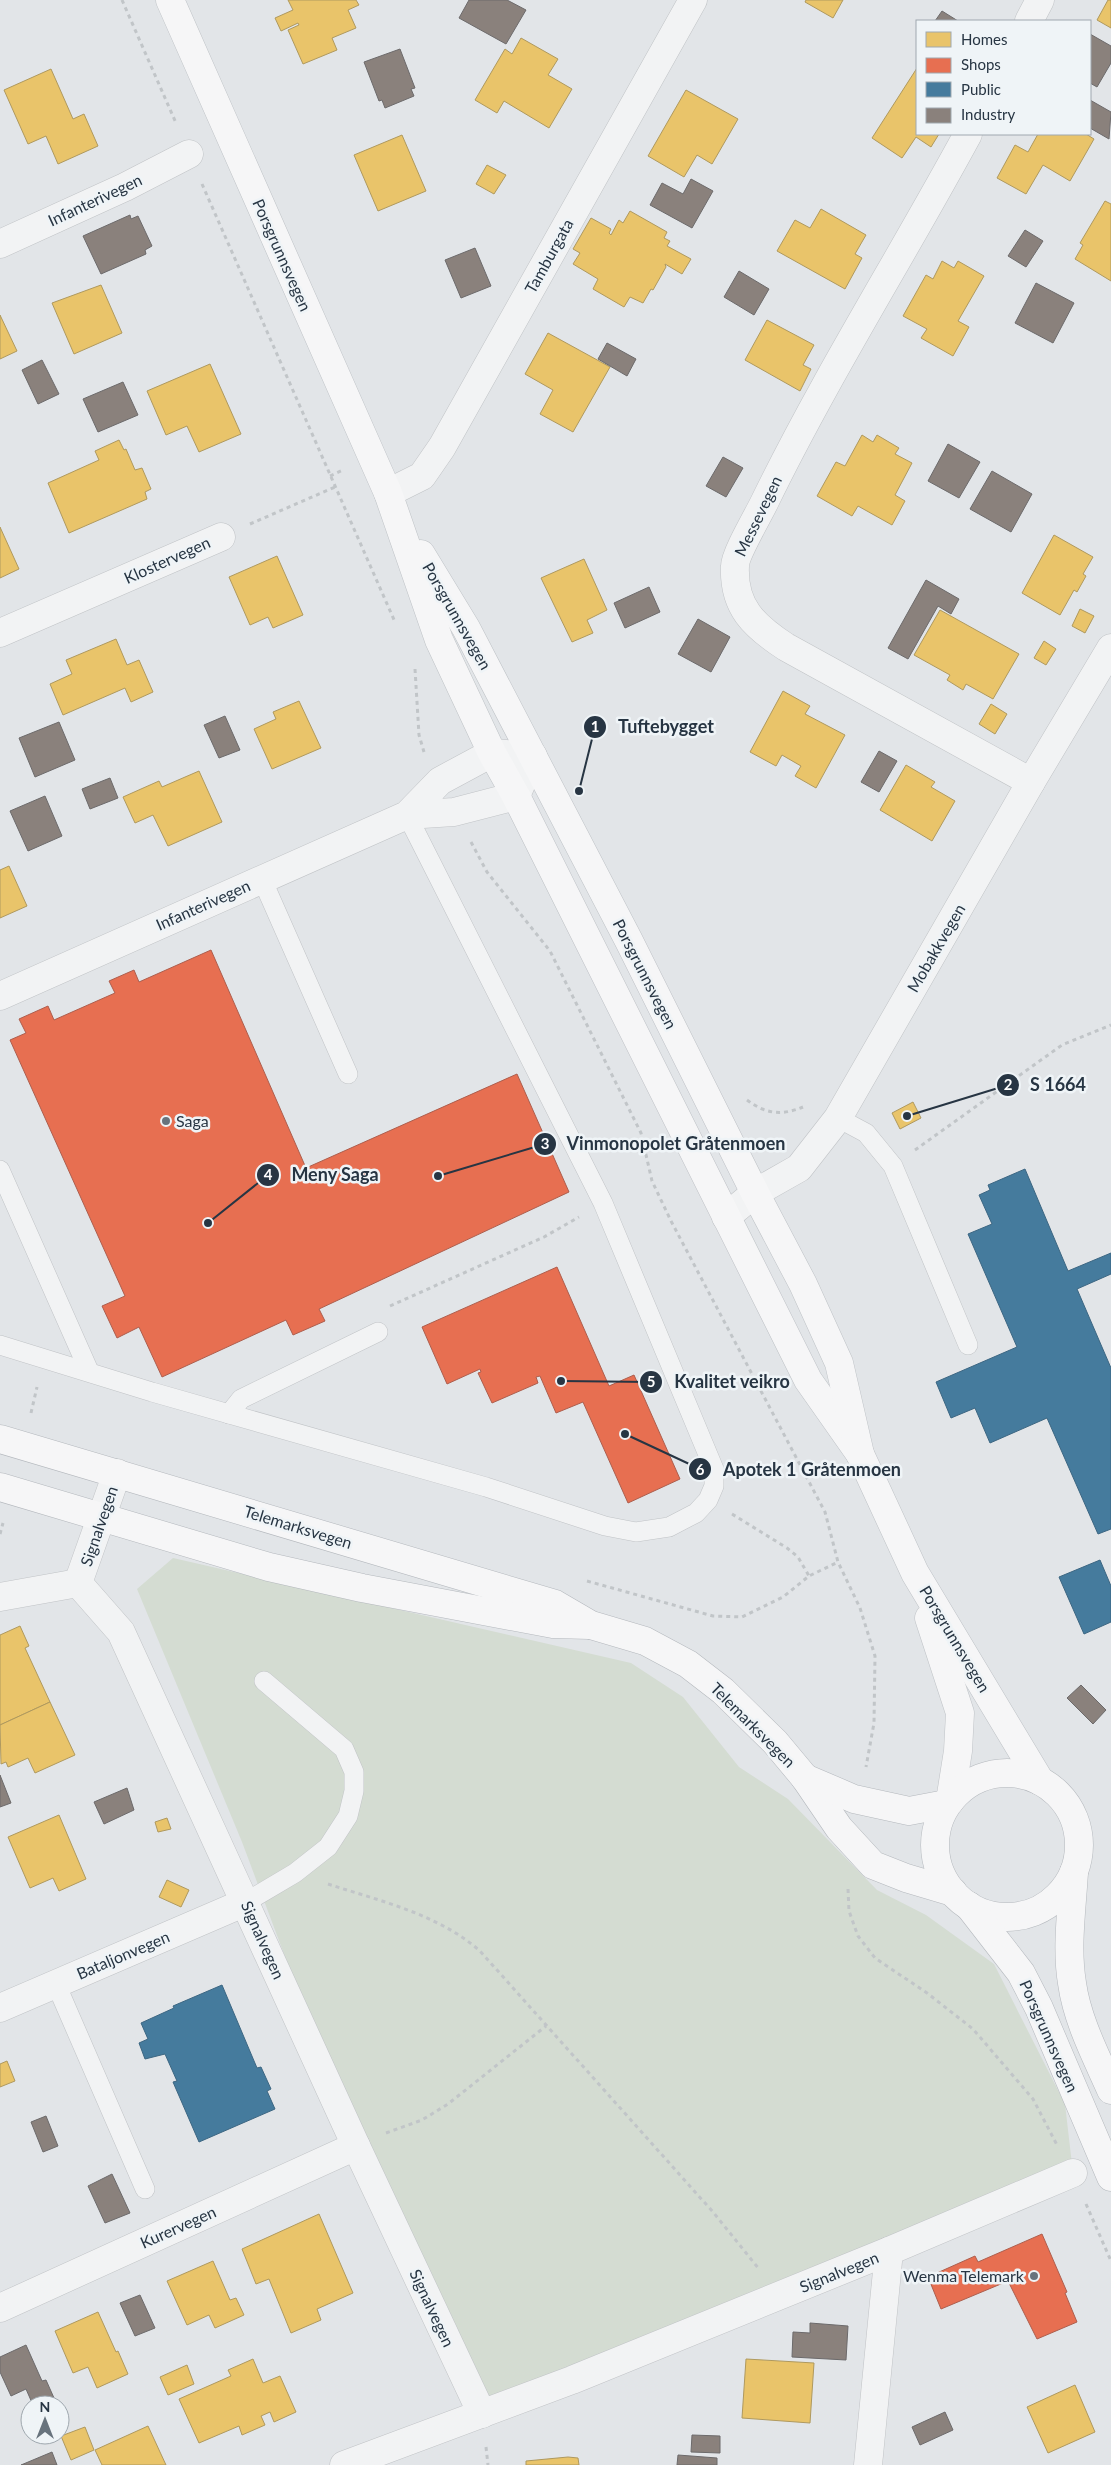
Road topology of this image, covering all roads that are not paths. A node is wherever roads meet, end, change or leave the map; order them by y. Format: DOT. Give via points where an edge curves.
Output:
graph roads {
  1 [pos="170,0"];
  2 [pos="693,0"];
  3 [pos="1040,0"];
  4 [pos="1030,20"];
  5 [pos="967,135"];
  6 [pos="189,154"];
  7 [pos="0,244"];
  8 [pos="391,501"];
  9 [pos="220,537"];
  10 [pos="0,633"];
  11 [pos="1111,648"];
  12 [pos="492,753"];
  13 [pos="534,756"];
  14 [pos="1031,782"];
  15 [pos="516,796"];
  16 [pos="407,815"];
  17 [pos="262,879"];
  18 [pos="0,996"];
  19 [pos="348,1074"];
  20 [pos="838,1118"];
  21 [pos="0,1170"];
  22 [pos="754,1193"];
  23 [pos="726,1217"];
  24 [pos="378,1332"];
  25 [pos="0,1345"];
  26 [pos="968,1345"];
  27 [pos="89,1371"];
  28 [pos="229,1414"];
  29 [pos="0,1439"];
  30 [pos="860,1454"];
  31 [pos="117,1473"];
  32 [pos="0,1487"];
  33 [pos="102,1517"];
  34 [pos="916,1573"];
  35 [pos="78,1583"];
  36 [pos="0,1596"];
  37 [pos="591,1625"];
  38 [pos="264,1681"];
  39 [pos="805,1778"];
  40 [pos="1040,1781"];
  41 [pos="948,1803"];
  42 [pos="1074,1872"];
  43 [pos="961,1899"];
  44 [pos="246,1902"];
  45 [pos="56,1984"];
  46 [pos="0,2008"];
  47 [pos="1111,2090"];
  48 [pos="356,2146"];
  49 [pos="1072,2173"];
  50 [pos="1111,2177"];
  51 [pos="146,2189"];
  52 [pos="889,2251"];
  53 [pos="0,2308"];
  54 [pos="482,2414"];
  55 [pos="344,2465"];
  56 [pos="868,2465"];
  1 -- 8 [label="main road, Porsgrunnsvegen"];
  2 -- 8 [label="street, Tamburgata" via="442,447 422,476"];
  3 -- 4 [label="street"];
  5 -- 14 [label="street, Messevegen" via="778,474 735,564 737,593 747,614 779,642"];
  6 -- 7 [label="street, Infanterivegen" via="126,187"];
  8 -- 12 [label="main road, Porsgrunnsvegen" via="439,640"];
  8 -- 13 [label="main road, Porsgrunnsvegen" via="466,628"];
  9 -- 10 [label="street, Klostervegen"];
  11 -- 14 [label="street, Mobakkvegen"];
  12 -- 13 [label="street"];
  12 -- 15 [label="main road, Porsgrunnsvegen"];
  12 -- 16 [label="street, Infanterivegen" via="440,781"];
  13 -- 15 [label="street"];
  13 -- 22 [label="main road, Porsgrunnsvegen"];
  14 -- 20 [label="street, Mobakkvegen"];
  15 -- 16 [label="street, Infanterivegen" via="454,812"];
  15 -- 23 [label="main road, Porsgrunnsvegen"];
  16 -- 17 [label="street, Infanterivegen"];
  16 -- 28 [label="lane" via="602,1203 714,1468 714,1486 708,1500 696,1513 669,1527 636,1532 605,1526 486,1486"];
  17 -- 18 [label="street, Infanterivegen"];
  17 -- 19 [label="lane"];
  20 -- 22 [label="street, Mobakkvegen" via="799,1168"];
  20 -- 26 [label="lane" via="866,1133 892,1166"];
  21 -- 27 [label="lane"];
  22 -- 23 [label="street, Mobakkvegen"];
  22 -- 30 [label="main road, Porsgrunnsvegen" via="804,1284 839,1363"];
  23 -- 30 [label="main road, Porsgrunnsvegen" via="808,1380"];
  24 -- 28 [label="lane" via="241,1398"];
  25 -- 27 [label="lane"];
  27 -- 28 [label="lane"];
  29 -- 31 [label="main road, Telemarksvegen"];
  30 -- 34 [label="main road, Porsgrunnsvegen"];
  31 -- 33 [label="street, Signalvegen"];
  31 -- 37 [label="main road, Telemarksvegen" via="555,1604"];
  32 -- 33 [label="main road, Telemarksvegen"];
  33 -- 35 [label="street, Signalvegen"];
  33 -- 37 [label="main road, Telemarksvegen" via="269,1567 362,1588 553,1624"];
  34 -- 40 [label="main road, Porsgrunnsvegen"];
  34 -- 41 [label="main road, Porsgrunnsvegen" via="960,1713 958,1750"];
  35 -- 36 [label="street"];
  35 -- 44 [label="street, Signalvegen" via="121,1632"];
  37 -- 39 [label="main road, Telemarksvegen" via="645,1642 688,1664 723,1691"];
  38 -- 44 [label="lane" via="344,1749 354,1772 354,1791 348,1816 328,1847 295,1873"];
  39 -- 41 [label="main road, Telemarksvegen" via="854,1799 909,1811"];
  39 -- 43 [label="main road, Telemarksvegen" via="839,1828 873,1865"];
  40 -- 41 [label="main road, Porsgrunnsvegen" via="1020,1774 996,1774 964,1787"];
  40 -- 42 [label="main road, Porsgrunnsvegen" via="1058,1793 1078,1830 1079,1851"];
  41 -- 43 [label="main road, Porsgrunnsvegen" via="936,1836 936,1855 942,1874"];
  42 -- 43 [label="main road, Porsgrunnsvegen" via="1064,1890 1048,1905 1029,1914 1008,1917 988,1914"];
  42 -- 47 [label="main road, Porsgrunnsvegen" via="1070,1929 1072,1984 1090,2043"];
  43 -- 50 [label="main road, Porsgrunnsvegen" via="1021,1973"];
  44 -- 45 [label="street, Bataljonvegen"];
  44 -- 48 [label="street, Signalvegen"];
  45 -- 46 [label="street, Bataljonvegen"];
  45 -- 51 [label="lane"];
  48 -- 53 [label="street, Kurervegen"];
  48 -- 54 [label="street, Signalvegen"];
  49 -- 52 [label="street, Signalvegen"];
  52 -- 54 [label="street, Signalvegen"];
  52 -- 56 [label="street, Signalvegen"];
  54 -- 55 [label="street, Signalvegen"];
}
